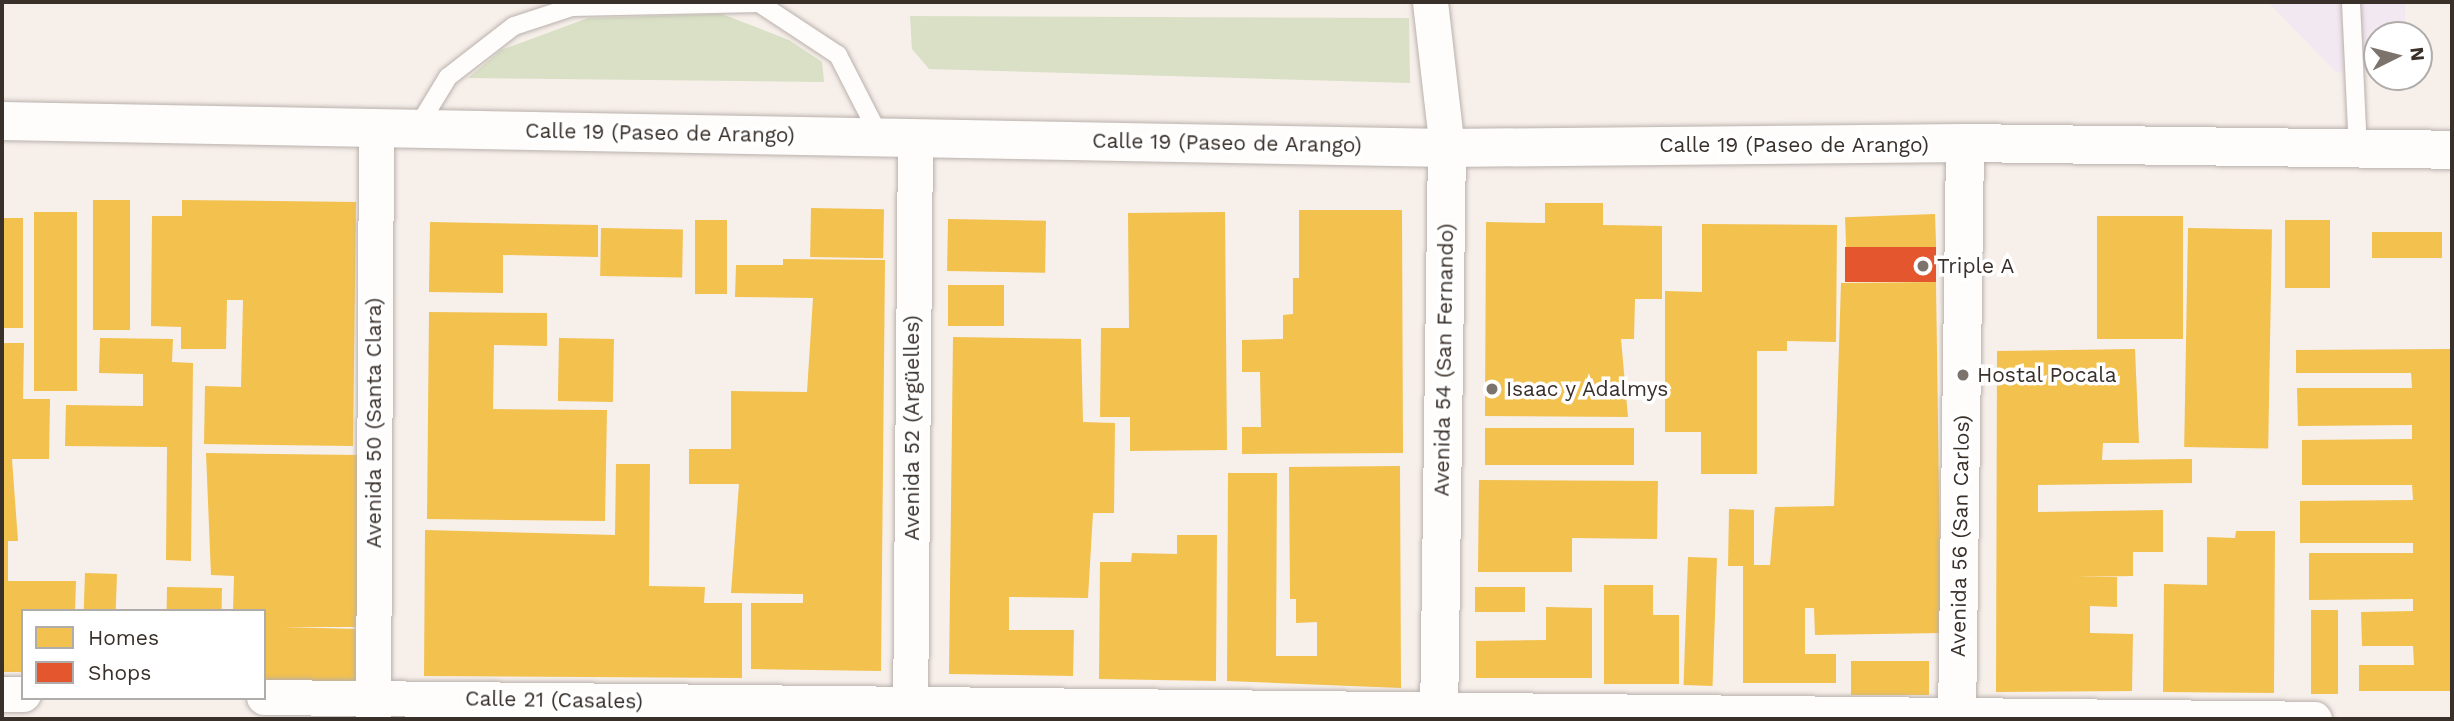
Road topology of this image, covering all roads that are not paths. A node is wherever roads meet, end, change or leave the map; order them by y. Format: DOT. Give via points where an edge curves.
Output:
graph roads {
  1 [pos="1430,2"];
  2 [pos="2351,2"];
  3 [pos="2,121"];
  4 [pos="376,128"];
  5 [pos="417,128"];
  6 [pos="897,137"];
  7 [pos="1965,144"];
  8 [pos="1447,148"];
  9 [pos="2358,148"];
  10 [pos="2452,149"];
  11 [pos="2,694"];
  12 [pos="21,694"];
  13 [pos="266,697"];
  14 [pos="373,709"];
  15 [pos="910,711"];
  16 [pos="1439,715"];
  17 [pos="1957,717"];
  18 [pos="2314,719"];
  1 -- 8 [label="street, Avenida 54 (San Fernando)"];
  2 -- 9 [label="lane"];
  3 -- 4 [label="main road, Calle 19 (Paseo de Arango)"];
  4 -- 5 [label="main road, Calle 19 (Paseo de Arango)"];
  4 -- 14 [label="street, Avenida 50 (Santa Clara)"];
  5 -- 6 [label="main road, Calle 19 (Paseo de Arango)"];
  5 -- 6 [label="lane" via="448,77 514,26 572,7 759,3 838,55"];
  6 -- 8 [label="main road, Calle 19 (Paseo de Arango)"];
  6 -- 15 [label="street, Avenida 52 (Argüelles)"];
  7 -- 8 [label="main road, Calle 19 (Paseo de Arango)"];
  7 -- 9 [label="main road, Calle 19 (Paseo de Arango)"];
  7 -- 17 [label="main road, Avenida 56 (San Carlos)"];
  8 -- 16 [label="main road, Avenida 54 (San Fernando)"];
  9 -- 10 [label="main road, Calle 19 (Paseo de Arango)"];
  11 -- 12 [label="street"];
  13 -- 14 [label="street, Calle 21 (Casales)"];
  14 -- 15 [label="street, Calle 21 (Casales)"];
  15 -- 16 [label="street, Calle 21 (Casales)"];
  16 -- 17 [label="street, Calle 21 (Casales)"];
  17 -- 18 [label="street, Calle 21 (Casales)"];
}
